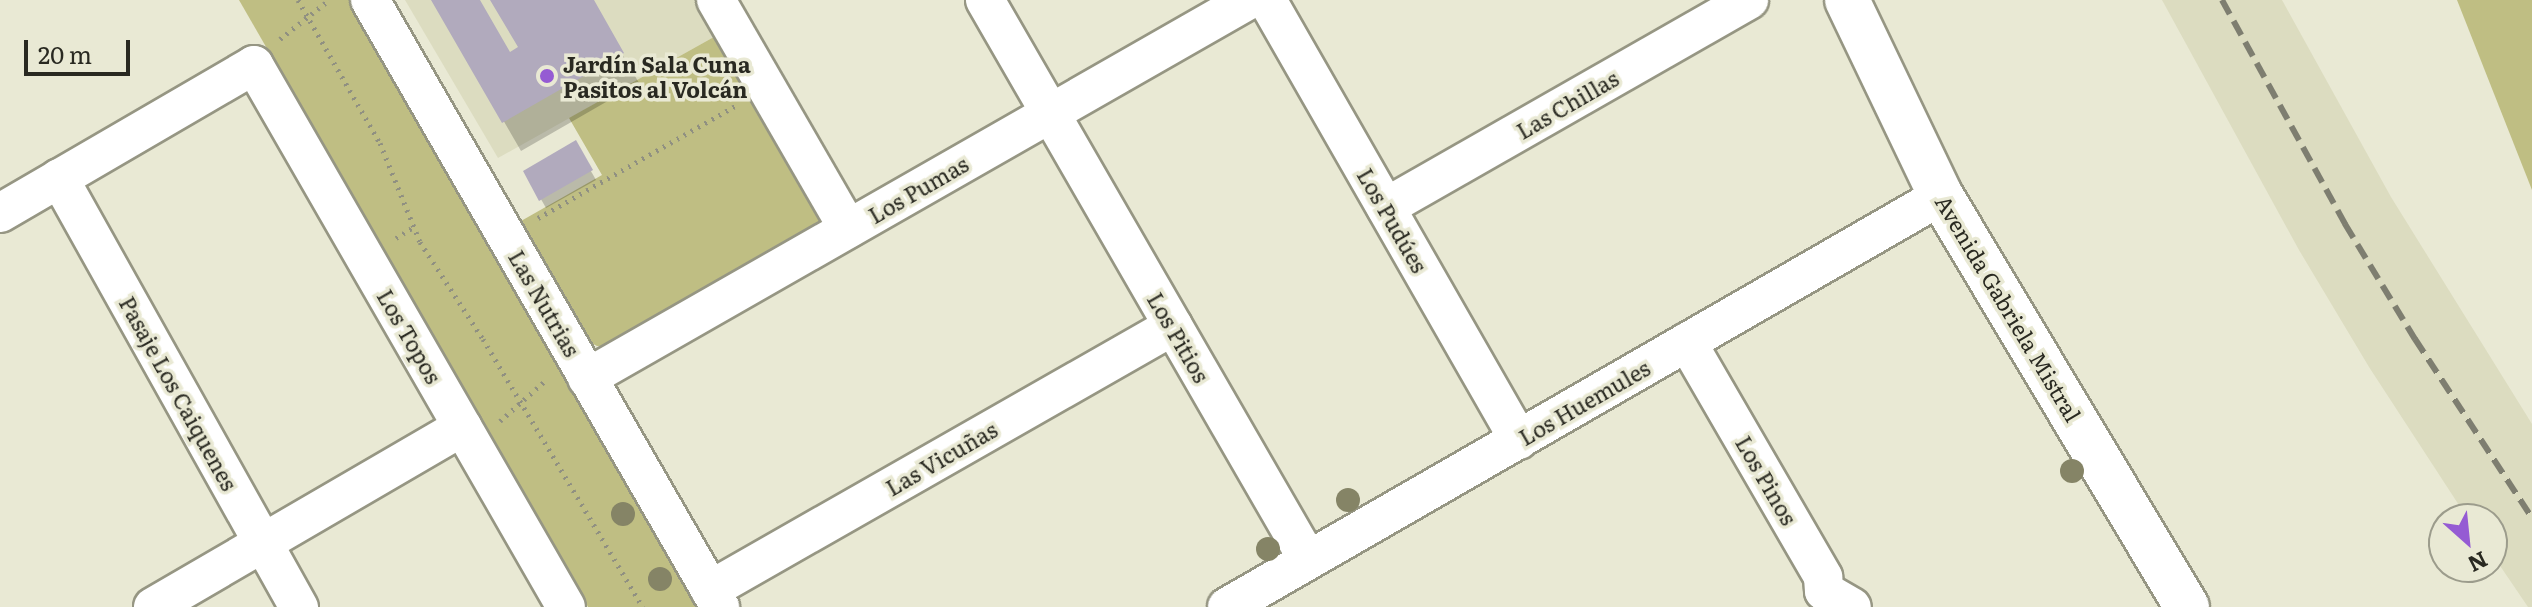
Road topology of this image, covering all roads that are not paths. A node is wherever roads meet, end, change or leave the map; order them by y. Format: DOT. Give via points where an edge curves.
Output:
graph roads {
  1 [pos="370,0"];
  2 [pos="716,0"];
  3 [pos="985,0"];
  4 [pos="1249,0"];
  5 [pos="1267,0"];
  6 [pos="1749,0"];
  7 [pos="1847,0"];
  8 [pos="1050,113"];
  9 [pos="59,178"];
  10 [pos="1941,196"];
  11 [pos="1386,207"];
  12 [pos="0,213"];
  13 [pos="848,229"];
  14 [pos="1173,326"];
  15 [pos="1687,342"];
  16 [pos="582,368"];
  17 [pos="469,439"];
  18 [pos="1519,440"];
  19 [pos="263,543"];
  20 [pos="1308,560"];
  21 [pos="715,599"];
  22 [pos="1829,602"];
  23 [pos="153,607"];
  24 [pos="299,607"];
  25 [pos="566,607"];
  26 [pos="1227,607"];
  27 [pos="2187,607"];
  1 -- 16 [label="street, Las Nutrias"];
  2 -- 13 [label="street"];
  3 -- 8 [label="street, Los Pitios"];
  4 -- 8 [label="street, Los Pumas"];
  5 -- 11 [label="street, Los Pudúes"];
  6 -- 11 [label="street, Las Chillas"];
  7 -- 10 [label="main road, Avenida Gabriela Mistral"];
  8 -- 13 [label="street, Los Pumas"];
  8 -- 14 [label="street, Los Pitios"];
  9 -- 12 [label="street"];
  9 -- 17 [label="street, Los Topos" via="254,65"];
  9 -- 19 [label="street, Pasaje Los Caiquenes"];
  10 -- 15 [label="street, Los Huemules"];
  10 -- 27 [label="main road, Avenida Gabriela Mistral"];
  11 -- 18 [label="street, Los Pudúes"];
  13 -- 16 [label="street, Los Pumas"];
  14 -- 20 [label="street, Los Pitios"];
  14 -- 21 [label="street, Las Vicuñas"];
  15 -- 18 [label="street, Los Huemules"];
  15 -- 22 [label="street, Los Pinos" via="1823,577"];
  16 -- 21 [label="street, Las Nutrias"];
  17 -- 19 [label="street"];
  17 -- 25 [label="street, Los Topos"];
  18 -- 20 [label="street, Los Huemules"];
  19 -- 23 [label="street"];
  19 -- 24 [label="street, Pasaje Los Caiquenes"];
  20 -- 26 [label="street, Los Huemules"];
}
